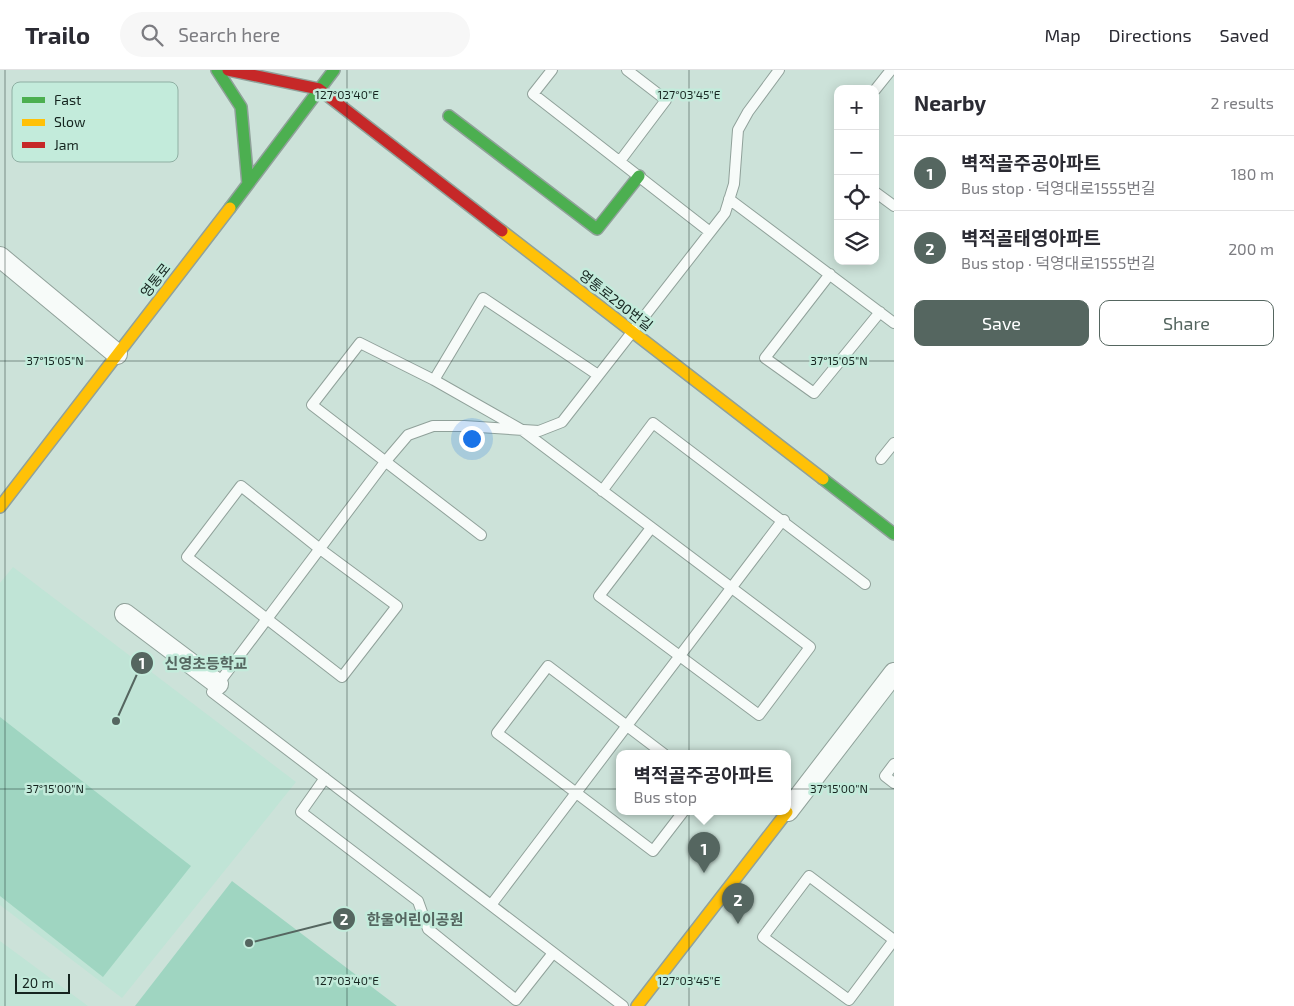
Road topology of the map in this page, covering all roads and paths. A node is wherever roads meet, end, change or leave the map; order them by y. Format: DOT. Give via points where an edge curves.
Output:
graph roads {
  1 [pos="217,70"];
  2 [pos="228,70"];
  3 [pos="334,70"];
  4 [pos="552,70"];
  5 [pos="627,70"];
  6 [pos="779,70"];
  7 [pos="891,70"];
  8 [pos="879,85"];
  9 [pos="319,89"];
  10 [pos="449,116"];
  11 [pos="620,161"];
  12 [pos="639,176"];
  13 [pos="248,184"];
  14 [pos="879,195"];
  15 [pos="729,199"];
  16 [pos="894,206"];
  17 [pos="710,232"];
  18 [pos="0,257"];
  19 [pos="830,274"];
  20 [pos="880,312"];
  21 [pos="894,322"];
  22 [pos="632,331"];
  23 [pos="117,354"];
  24 [pos="598,376"];
  25 [pos="434,380"];
  26 [pos="522,430"];
  27 [pos="894,442"];
  28 [pos="881,459"];
  29 [pos="385,462"];
  30 [pos="602,491"];
  31 [pos="0,507"];
  32 [pos="783,520"];
  33 [pos="651,528"];
  34 [pos="894,534"];
  35 [pos="481,535"];
  36 [pos="320,549"];
  37 [pos="865,584"];
  38 [pos="732,589"];
  39 [pos="125,614"];
  40 [pos="266,620"];
  41 [pos="680,657"];
  42 [pos="894,673"];
  43 [pos="218,684"];
  44 [pos="627,726"];
  45 [pos="659,750"];
  46 [pos="894,764"];
  47 [pos="325,778"];
  48 [pos="894,783"];
  49 [pos="577,792"];
  50 [pos="791,806"];
  51 [pos="681,815"];
  52 [pos="784,815"];
  53 [pos="491,905"];
  54 [pos="894,940"];
  55 [pos="553,953"];
  56 [pos="623,1006"];
  57 [pos="637,1006"];
  1 -- 13 [label="street" via="241,107"];
  2 -- 9 [label="street"];
  3 -- 9 [label="street, 영통로"];
  4 -- 11 [label="lane" via="534,94"];
  5 -- 11 [label="lane" via="666,100"];
  6 -- 15 [label="lane" via="738,130 734,184"];
  7 -- 8 [label="lane"];
  9 -- 13 [label="street, 영통로"];
  9 -- 22 [label="street, 영통로290번길"];
  10 -- 12 [label="street" via="597,229"];
  11 -- 12 [label="lane"];
  12 -- 17 [label="lane"];
  13 -- 23 [label="street, 영통로"];
  14 -- 16 [label="lane"];
  15 -- 17 [label="lane" via="725,213"];
  15 -- 19 [label="lane"];
  17 -- 22 [label="lane"];
  18 -- 23 [label="street"];
  19 -- 20 [label="lane"];
  19 -- 20 [label="lane" via="765,358 814,393"];
  20 -- 21 [label="lane"];
  22 -- 24 [label="lane"];
  22 -- 34 [label="street, 영통로290번길"];
  23 -- 31 [label="street, 영통로"];
  24 -- 25 [label="lane" via="483,298"];
  24 -- 26 [label="lane" via="562,422 539,431"];
  25 -- 26 [label="lane"];
  25 -- 29 [label="lane" via="360,343 312,405"];
  26 -- 29 [label="lane" via="433,426 408,435"];
  26 -- 30 [label="lane"];
  27 -- 28 [label="lane"];
  29 -- 35 [label="lane"];
  29 -- 36 [label="lane"];
  30 -- 32 [label="lane" via="654,423"];
  30 -- 33 [label="lane"];
  32 -- 37 [label="lane"];
  32 -- 38 [label="lane"];
  33 -- 38 [label="lane"];
  33 -- 41 [label="lane" via="599,596"];
  36 -- 40 [label="lane"];
  36 -- 40 [label="lane" via="397,606 342,677"];
  36 -- 40 [label="lane" via="241,486 187,557"];
  38 -- 41 [label="lane"];
  38 -- 41 [label="lane" via="810,647 759,715"];
  39 -- 43 [label="street"];
  40 -- 43 [label="lane"];
  41 -- 44 [label="lane"];
  42 -- 50 [label="street"];
  43 -- 47 [label="lane" via="212,692"];
  44 -- 45 [label="lane"];
  44 -- 49 [label="lane"];
  44 -- 49 [label="lane" via="548,666 497,733"];
  46 -- 48 [label="lane" via="884,776"];
  47 -- 53 [label="lane"];
  47 -- 55 [label="lane" via="301,812 418,901 428,929 516,1000"];
  49 -- 51 [label="lane" via="654,851"];
  49 -- 53 [label="lane"];
  52 -- 57 [label="street"];
  53 -- 55 [label="lane"];
  54 -- 54 [label="lane" via="809,876 763,937 848,1000"];
  55 -- 56 [label="lane"];
}
